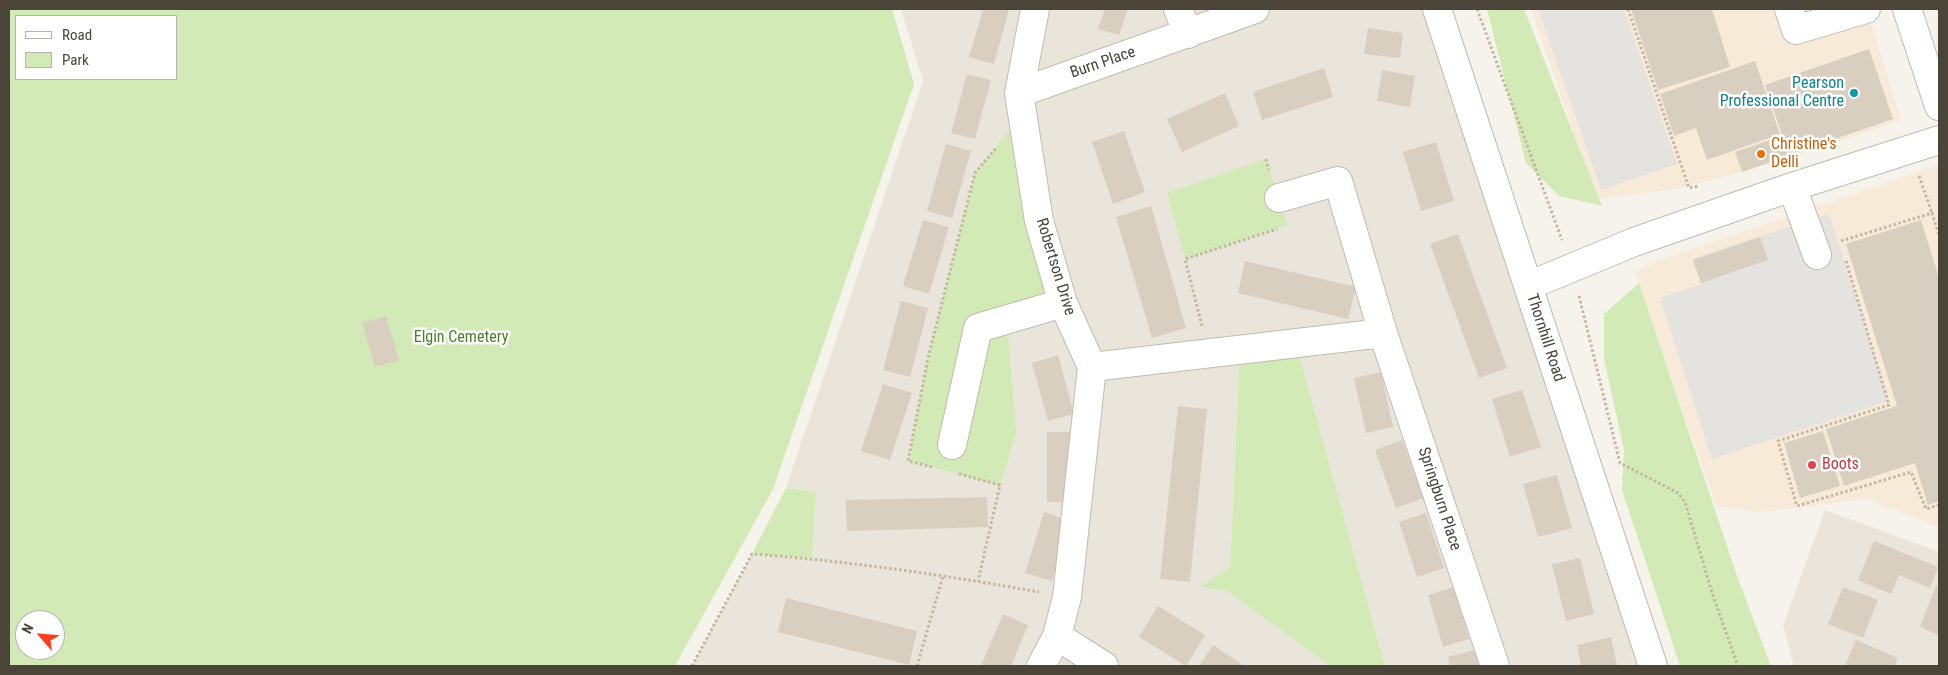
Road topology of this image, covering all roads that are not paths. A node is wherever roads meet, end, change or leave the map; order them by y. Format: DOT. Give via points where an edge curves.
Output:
graph roads {
  1 [pos="1035,9"];
  2 [pos="1178,9"];
  3 [pos="1255,9"];
  4 [pos="1437,9"];
  5 [pos="1789,9"];
  6 [pos="1866,9"];
  7 [pos="1907,9"];
  8 [pos="1188,34"];
  9 [pos="1019,93"];
  10 [pos="1939,106"];
  11 [pos="1939,140"];
  12 [pos="1792,187"];
  13 [pos="1279,198"];
  14 [pos="1817,255"];
  15 [pos="1528,286"];
  16 [pos="1063,303"];
  17 [pos="1383,332"];
  18 [pos="1092,367"];
  19 [pos="952,445"];
  20 [pos="1056,636"];
  21 [pos="1041,666"];
  22 [pos="1104,666"];
  23 [pos="1495,666"];
  24 [pos="1653,666"];
  1 -- 9 [label="street, Robertson Drive"];
  2 -- 8 [label="street"];
  3 -- 8 [label="street, Burn Place"];
  4 -- 15 [label="street, Thornhill Road"];
  5 -- 6 [label="street" via="1796,30"];
  7 -- 10 [label="street"];
  8 -- 9 [label="street, Burn Place"];
  9 -- 16 [label="street, Robertson Drive" via="1039,221"];
  11 -- 12 [label="street"];
  12 -- 14 [label="street"];
  12 -- 15 [label="street" via="1634,242"];
  13 -- 17 [label="street, Springburn Place" via="1338,181"];
  15 -- 24 [label="street, Thornhill Road"];
  16 -- 18 [label="street, Robertson Drive"];
  16 -- 19 [label="street" via="978,328"];
  17 -- 18 [label="street"];
  17 -- 23 [label="street, Springburn Place"];
  18 -- 20 [label="street" via="1067,597"];
  20 -- 21 [label="street"];
  20 -- 22 [label="street"];
}
